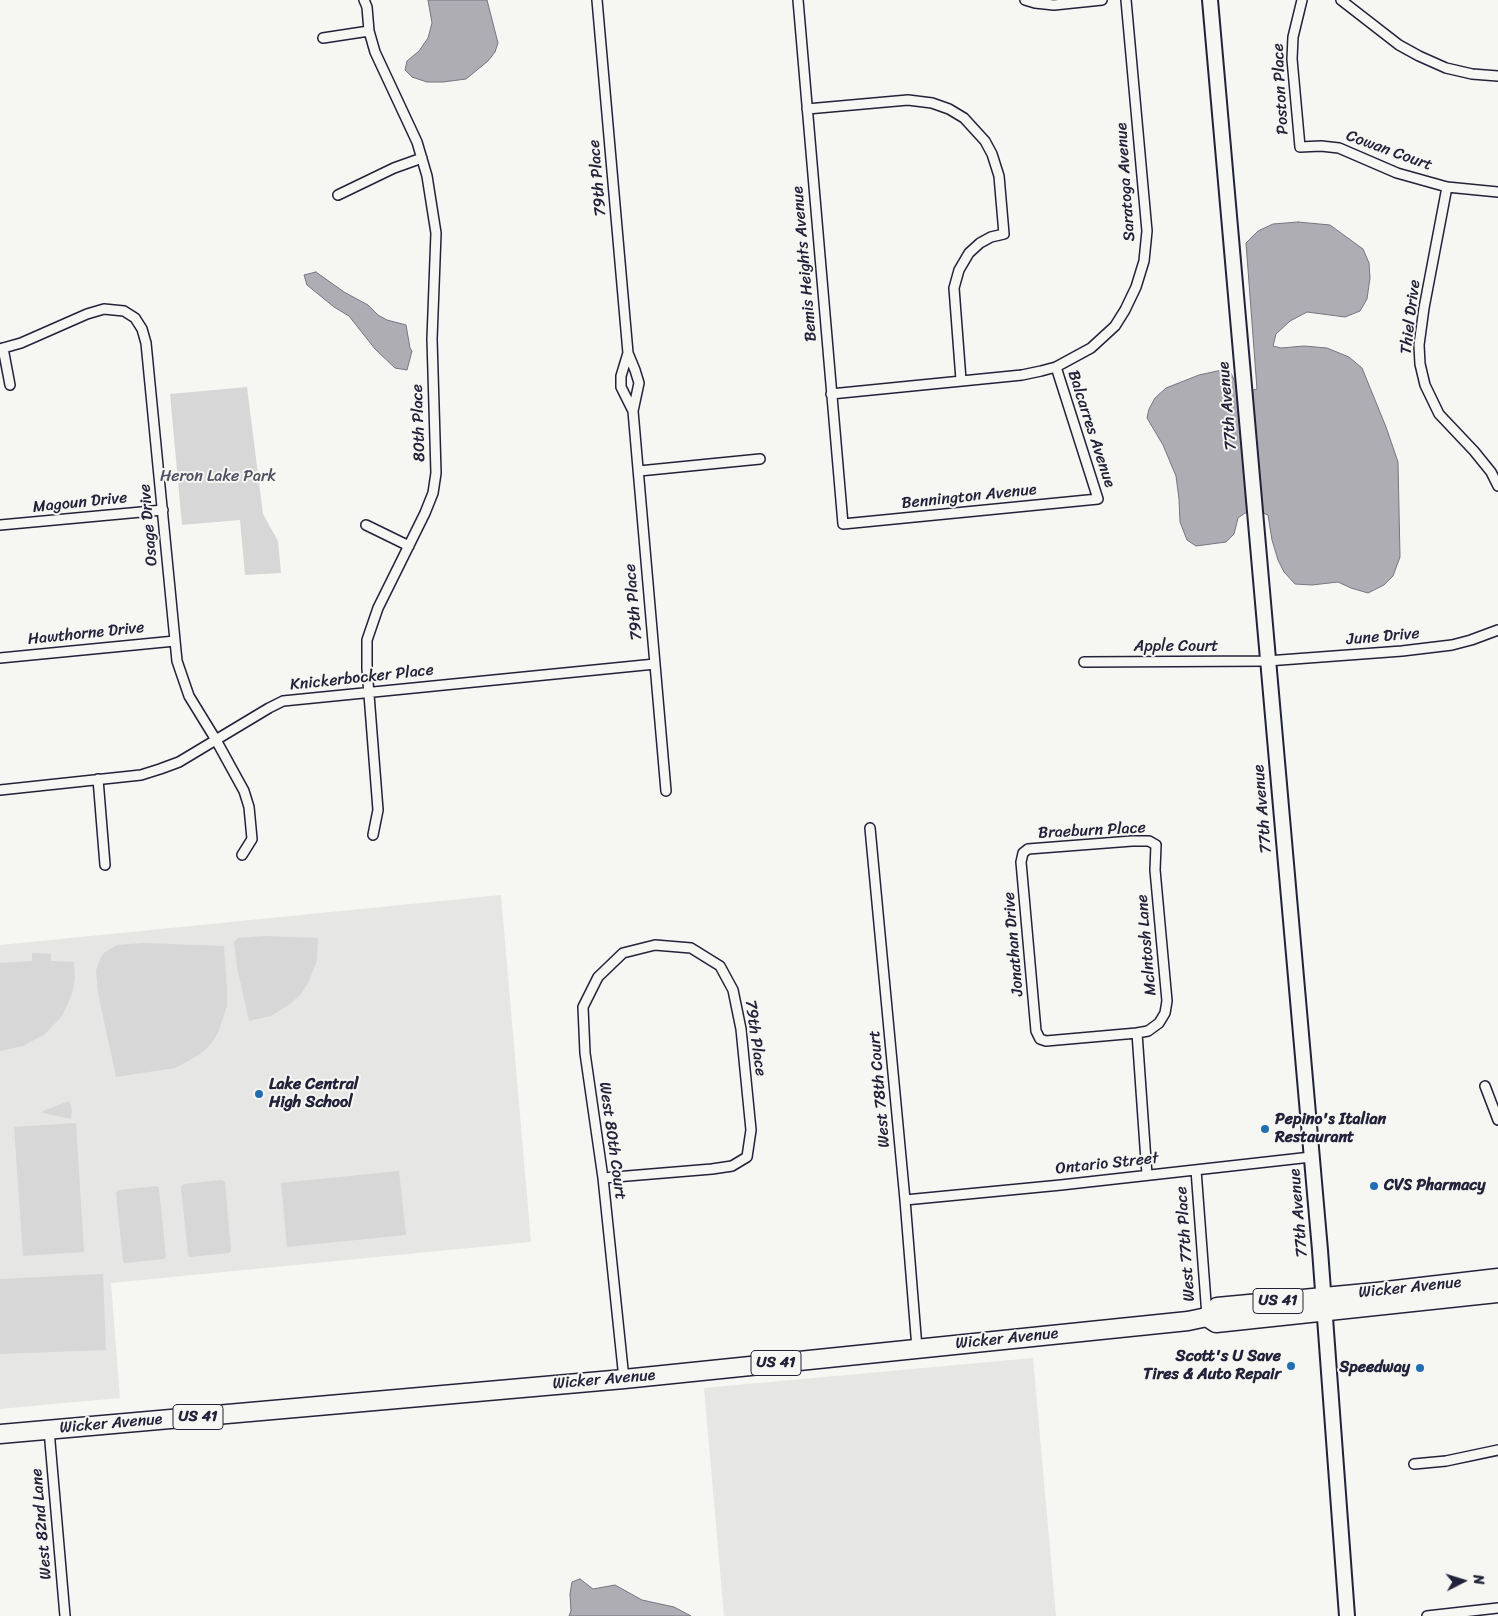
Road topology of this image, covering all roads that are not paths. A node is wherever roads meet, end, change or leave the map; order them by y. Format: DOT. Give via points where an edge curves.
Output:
graph roads {
  1 [pos="597,0"];
  2 [pos="798,0"];
  3 [pos="1025,0"];
  4 [pos="1102,0"];
  5 [pos="1126,0"];
  6 [pos="1210,0"];
  7 [pos="1302,0"];
  8 [pos="1341,0"];
  9 [pos="367,2"];
  10 [pos="369,31"];
  11 [pos="323,38"];
  12 [pos="1498,76"];
  13 [pos="807,109"];
  14 [pos="1300,147"];
  15 [pos="422,158"];
  16 [pos="1447,187"];
  17 [pos="1498,192"];
  18 [pos="338,195"];
  19 [pos="2,349"];
  20 [pos="628,353"];
  21 [pos="1056,367"];
  22 [pos="961,380"];
  23 [pos="10,385"];
  24 [pos="832,394"];
  25 [pos="633,412"];
  26 [pos="760,459"];
  27 [pos="639,471"];
  28 [pos="1498,486"];
  29 [pos="1098,500"];
  30 [pos="162,510"];
  31 [pos="843,524"];
  32 [pos="0,525"];
  33 [pos="366,525"];
  34 [pos="409,546"];
  35 [pos="1498,630"];
  36 [pos="175,641"];
  37 [pos="0,658"];
  38 [pos="1267,661"];
  39 [pos="1084,662"];
  40 [pos="655,664"];
  41 [pos="368,692"];
  42 [pos="216,740"];
  43 [pos="98,779"];
  44 [pos="0,790"];
  45 [pos="666,791"];
  46 [pos="870,828"];
  47 [pos="373,835"];
  48 [pos="1156,845"];
  49 [pos="1028,849"];
  50 [pos="242,855"];
  51 [pos="106,865"];
  52 [pos="655,945"];
  53 [pos="1137,1033"];
  54 [pos="1040,1039"];
  55 [pos="1486,1086"];
  56 [pos="1498,1120"];
  57 [pos="1311,1156"];
  58 [pos="1196,1170"];
  59 [pos="1147,1175"];
  60 [pos="603,1178"];
  61 [pos="905,1200"];
  62 [pos="1498,1278"];
  63 [pos="1498,1293"];
  64 [pos="1324,1304"];
  65 [pos="1207,1317"];
  66 [pos="917,1348"];
  67 [pos="624,1379"];
  68 [pos="50,1430"];
  69 [pos="0,1434"];
  70 [pos="1498,1450"];
  71 [pos="1414,1464"];
  72 [pos="1498,1608"];
  73 [pos="65,1616"];
  74 [pos="1347,1616"];
  75 [pos="1427,1616"];
  1 -- 20 [label="street, 79th Place"];
  2 -- 13 [label="street, Bemis Heights Avenue"];
  3 -- 4 [label="street" via="1054,4"];
  5 -- 21 [label="street, Saratoga Avenue" via="1146,231 1144,261 1126,310 1115,326 1091,348"];
  6 -- 38 [label="street, 77th Avenue"];
  7 -- 14 [label="street, Poston Place" via="1293,37 1292,59"];
  8 -- 12 [label="street" via="1398,46 1446,68"];
  9 -- 10 [label="street, 80th Place"];
  10 -- 11 [label="street"];
  10 -- 15 [label="street, 80th Place" via="375,52 410,123"];
  13 -- 22 [label="street" via="908,100 932,103 964,118 985,141 1000,176 1004,234 980,243 969,253 959,270 954,288"];
  13 -- 24 [label="street, Bemis Heights Avenue"];
  14 -- 16 [label="street, Cowan Court" via="1339,148 1397,173"];
  15 -- 18 [label="street"];
  15 -- 34 [label="street, 80th Place" via="433,203 436,234 432,339 436,473 433,493"];
  16 -- 17 [label="street, Cowan Court"];
  16 -- 28 [label="street, Thiel Drive" via="1424,308 1420,364 1424,385 1439,414 1474,451"];
  19 -- 23 [label="street"];
  19 -- 30 [label="street, Osage Drive" via="104,309 124,311 135,318 146,343"];
  20 -- 25 [label="street, 79th Place" via="638,383"];
  20 -- 25 [label="street, 79th Place" via="621,387"];
  21 -- 22 [label="street, Saratoga Avenue" via="1022,375"];
  21 -- 29 [label="street, Balcarres Avenue"];
  22 -- 24 [label="street, Saratoga Avenue"];
  24 -- 31 [label="street, Bemis Heights Avenue"];
  25 -- 27 [label="street, 79th Place"];
  26 -- 27 [label="street"];
  27 -- 40 [label="street, 79th Place"];
  29 -- 31 [label="street, Bennington Avenue"];
  30 -- 32 [label="street, Magoun Drive"];
  30 -- 36 [label="street, Osage Drive"];
  33 -- 34 [label="street"];
  34 -- 41 [label="street, 80th Place" via="378,608 367,640"];
  35 -- 38 [label="street, June Drive" via="1472,640 1432,648"];
  36 -- 37 [label="street, Hawthorne Drive"];
  36 -- 42 [label="street, Osage Drive" via="185,688"];
  38 -- 39 [label="street, Apple Court"];
  38 -- 57 [label="street, 77th Avenue"];
  40 -- 41 [label="street, Knickerbocker Place"];
  40 -- 45 [label="street, 79th Place"];
  41 -- 42 [label="street, Knickerbocker Place" via="283,701"];
  41 -- 47 [label="street, 80th Place" via="378,810"];
  42 -- 43 [label="street, Knickerbocker Place" via="179,762 160,769 141,775"];
  42 -- 50 [label="street, Osage Drive" via="238,776 249,806 252,839"];
  43 -- 44 [label="street, Knickerbocker Place"];
  43 -- 51 [label="street"];
  46 -- 61 [label="street, West 78th Court"];
  48 -- 49 [label="street, Braeburn Place" via="1149,841 1132,841"];
  48 -- 53 [label="street, Mclntosh Lane" via="1155,870 1167,1001 1159,1023 1148,1031"];
  49 -- 54 [label="street, Jonathan Drive" via="1021,862 1036,1031"];
  52 -- 60 [label="street, West 80th Court" via="623,953 598,977 583,1007 585,1054"];
  52 -- 60 [label="street, 79th Place" via="691,948 720,966 733,990 741,1029 751,1130 747,1157 732,1166 712,1169"];
  53 -- 54 [label="street, Mclntosh Lane"];
  53 -- 59 [label="street"];
  55 -- 56 [label="street"];
  57 -- 58 [label="street, Ontario Street"];
  57 -- 64 [label="street, 77th Avenue"];
  58 -- 59 [label="street, Ontario Street"];
  58 -- 65 [label="street, West 77th Place"];
  59 -- 61 [label="street, Ontario Street"];
  60 -- 67 [label="street, West 80th Court"];
  61 -- 66 [label="street, West 78th Court"];
  62 -- 64 [label="highway, Wicker Avenue / US 41"];
  63 -- 64 [label="highway, Wicker Avenue / US 41"];
  64 -- 65 [label="highway, Wicker Avenue / US 41" via="1216,1322"];
  64 -- 74 [label="street, 77th Avenue"];
  65 -- 66 [label="highway, Wicker Avenue / US 41"];
  66 -- 67 [label="highway, Wicker Avenue / US 41"];
  67 -- 68 [label="highway, Wicker Avenue / US 41"];
  68 -- 69 [label="highway, Wicker Avenue / US 41"];
  68 -- 73 [label="street, West 82nd Lane"];
  70 -- 71 [label="street"];
  72 -- 75 [label="street"];
}
